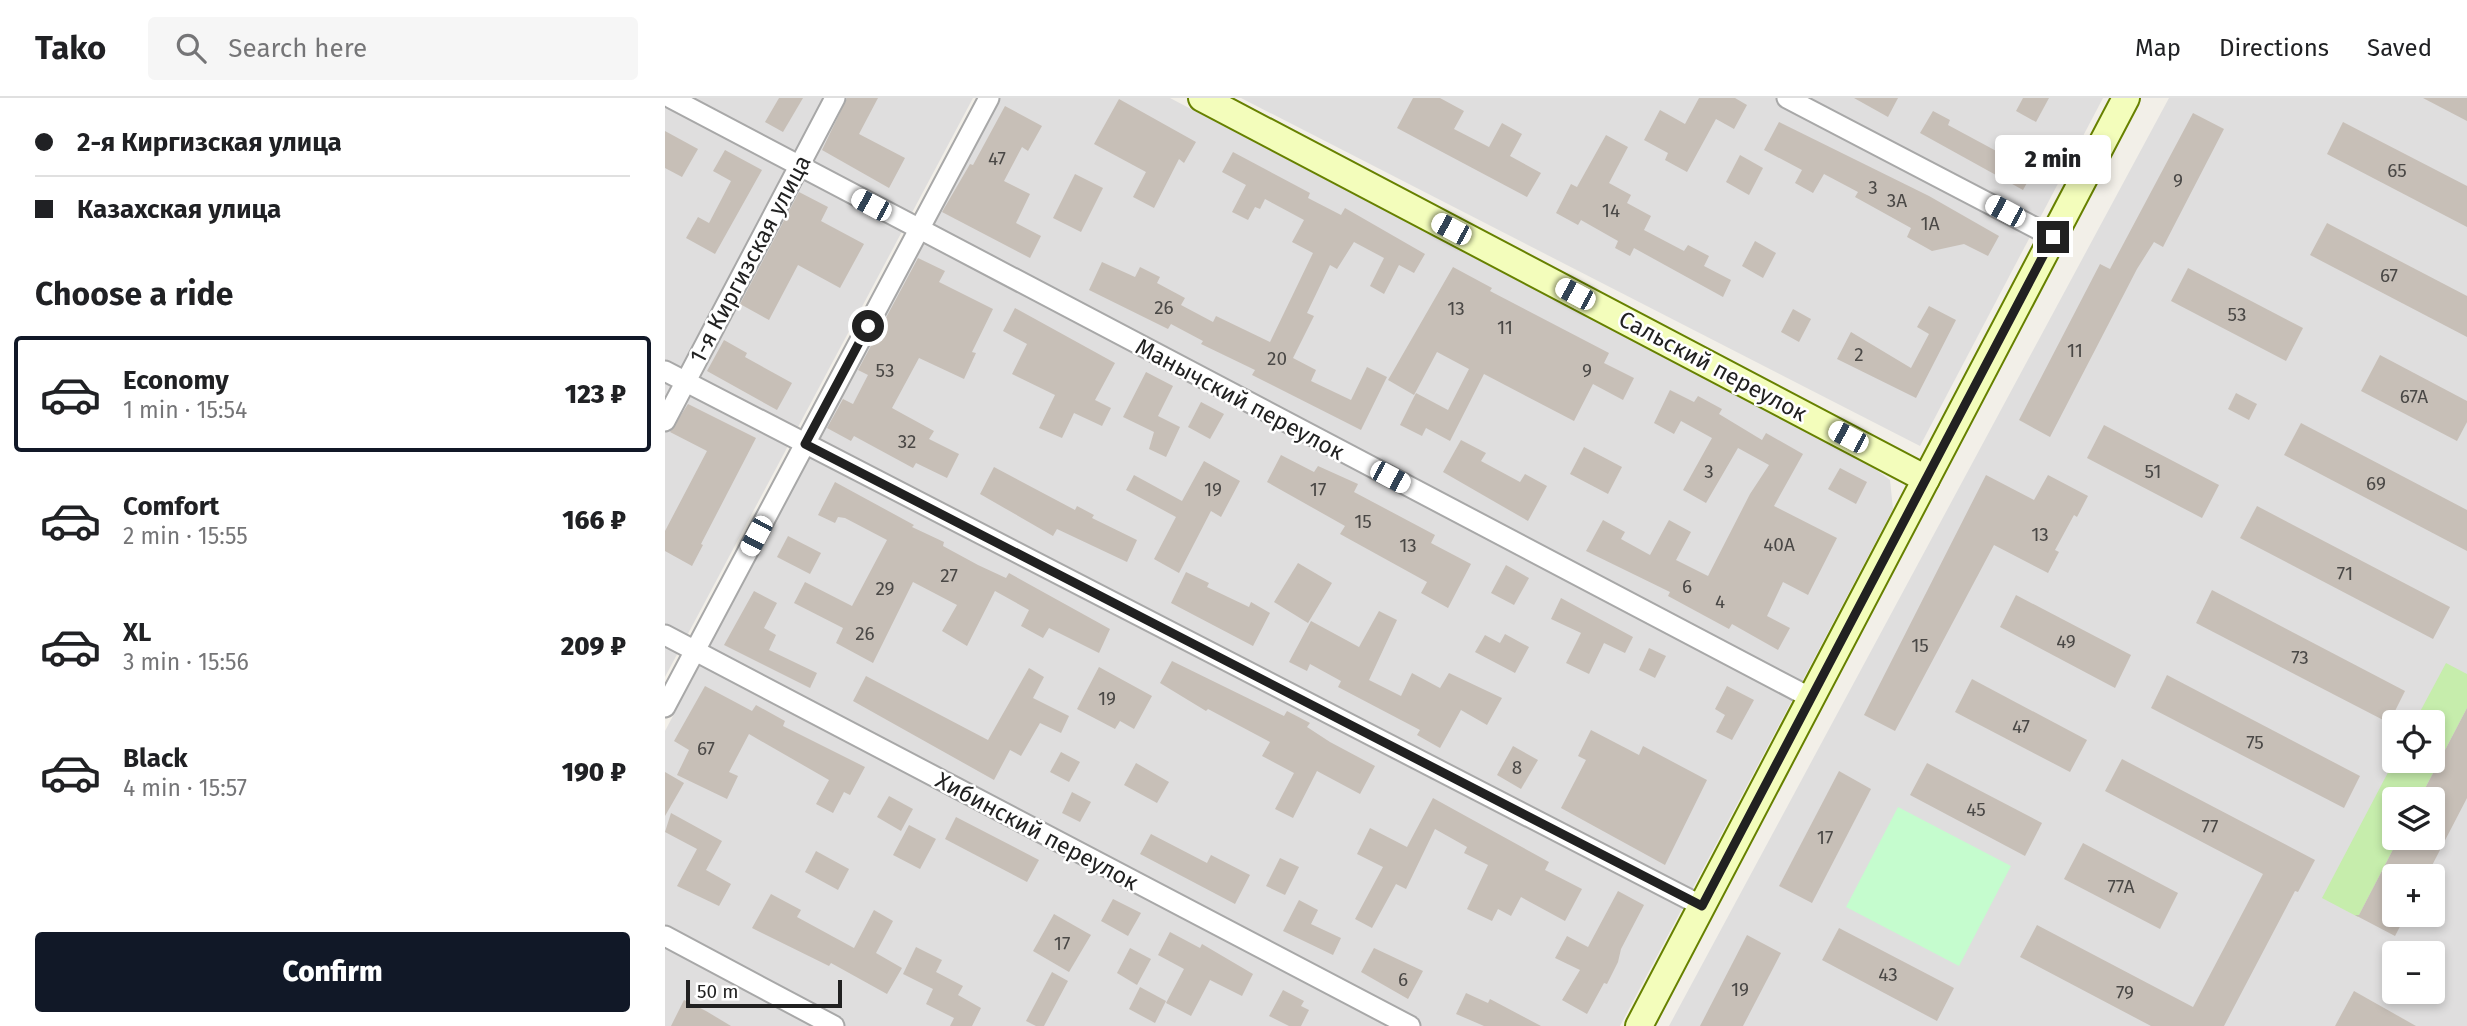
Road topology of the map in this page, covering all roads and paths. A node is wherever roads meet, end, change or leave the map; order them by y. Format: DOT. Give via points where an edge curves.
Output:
graph roads {
  1 [pos="671,98"];
  2 [pos="835,98"];
  3 [pos="989,98"];
  4 [pos="1202,98"];
  5 [pos="1787,98"];
  6 [pos="2126,98"];
  7 [pos="1232,105"];
  8 [pos="799,166"];
  9 [pos="919,231"];
  10 [pos="2053,237"];
  11 [pos="665,371"];
  12 [pos="685,382"];
  13 [pos="665,421"];
  14 [pos="805,444"];
  15 [pos="1926,479"];
  16 [pos="665,635"];
  17 [pos="695,651"];
  18 [pos="1811,698"];
  19 [pos="665,707"];
  20 [pos="1702,906"];
  21 [pos="665,936"];
  22 [pos="834,1026"];
  23 [pos="1409,1026"];
  24 [pos="1639,1026"];
  1 -- 8 [label="street, Манычский переулок"];
  2 -- 8 [label="street, 1-я Киргизская улица"];
  3 -- 9 [label="street"];
  4 -- 7 [label="main road, Сальский переулок"];
  5 -- 10 [label="street"];
  6 -- 10 [label="main road"];
  7 -- 15 [label="main road, Сальский переулок"];
  8 -- 9 [label="street, Манычский переулок"];
  8 -- 12 [label="street, 1-я Киргизская улица"];
  9 -- 14 [label="street"];
  9 -- 18 [label="street, Манычский переулок"];
  10 -- 15 [label="main road"];
  11 -- 12 [label="street"];
  12 -- 13 [label="street, 1-я Киргизская улица"];
  12 -- 14 [label="street"];
  14 -- 17 [label="street"];
  14 -- 20 [label="street"];
  15 -- 18 [label="main road"];
  16 -- 17 [label="street, Хибинский переулок"];
  17 -- 19 [label="street"];
  17 -- 23 [label="street, Хибинский переулок"];
  18 -- 20 [label="main road"];
  20 -- 24 [label="main road"];
  21 -- 22 [label="street"];
}
